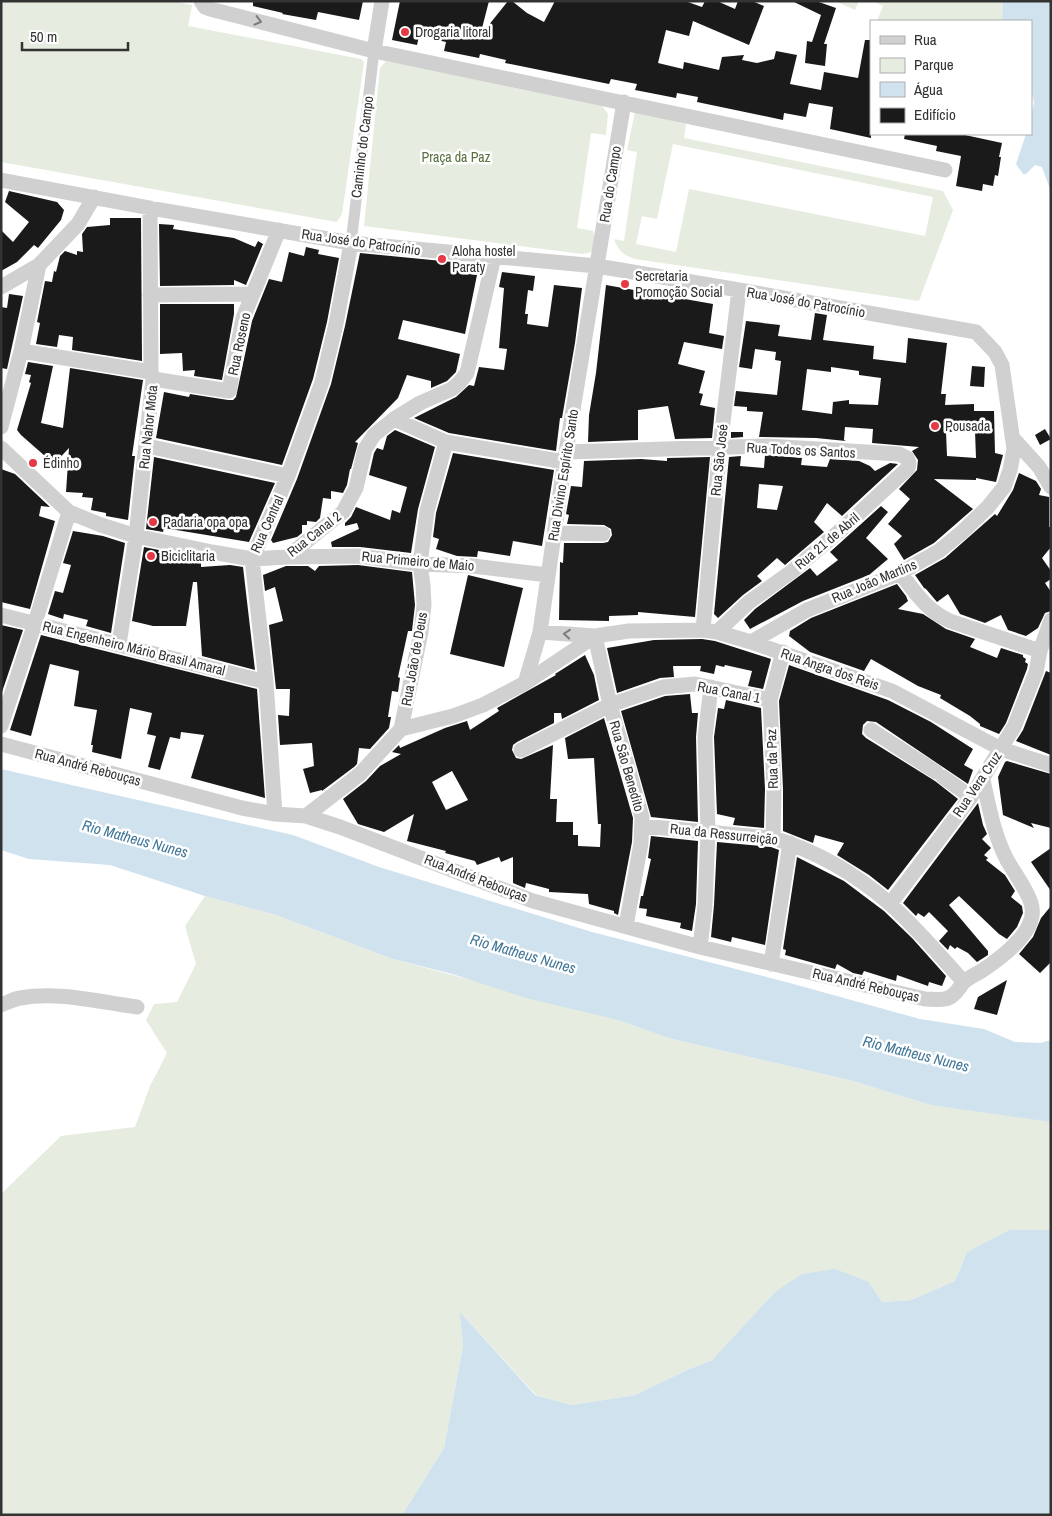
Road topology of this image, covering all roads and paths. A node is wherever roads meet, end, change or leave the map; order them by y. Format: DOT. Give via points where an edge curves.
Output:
graph roads {
  1 [pos="382,1"];
  2 [pos="206,5"];
  3 [pos="374,51"];
  4 [pos="624,102"];
  5 [pos="945,170"];
  6 [pos="1,180"];
  7 [pos="94,197"];
  8 [pos="150,208"];
  9 [pos="280,230"];
  10 [pos="351,243"];
  11 [pos="494,257"];
  12 [pos="39,264"];
  13 [pos="597,266"];
  14 [pos="1,288"];
  15 [pos="739,290"];
  16 [pos="252,294"];
  17 [pos="150,295"];
  18 [pos="21,351"];
  19 [pos="1002,365"];
  20 [pos="152,375"];
  21 [pos="394,419"];
  22 [pos="1,426"];
  23 [pos="1011,436"];
  24 [pos="446,442"];
  25 [pos="147,446"];
  26 [pos="720,447"];
  27 [pos="1,448"];
  28 [pos="885,454"];
  29 [pos="566,457"];
  30 [pos="288,476"];
  31 [pos="1051,487"];
  32 [pos="69,512"];
  33 [pos="555,533"];
  34 [pos="603,534"];
  35 [pos="136,536"];
  36 [pos="287,557"];
  37 [pos="252,559"];
  38 [pos="420,564"];
  39 [pos="900,572"];
  40 [pos="548,575"];
  41 [pos="1,615"];
  42 [pos="1051,620"];
  43 [pos="35,623"];
  44 [pos="710,631"];
  45 [pos="540,632"];
  46 [pos="594,636"];
  47 [pos="751,642"];
  48 [pos="119,644"];
  49 [pos="1040,651"];
  50 [pos="783,652"];
  51 [pos="266,682"];
  52 [pos="525,683"];
  53 [pos="711,687"];
  54 [pos="770,700"];
  55 [pos="610,704"];
  56 [pos="1,726"];
  57 [pos="401,729"];
  58 [pos="871,730"];
  59 [pos="1,744"];
  60 [pos="1001,749"];
  61 [pos="522,750"];
  62 [pos="1051,765"];
  63 [pos="983,780"];
  64 [pos="971,797"];
  65 [pos="275,814"];
  66 [pos="306,816"];
  67 [pos="642,826"];
  68 [pos="708,831"];
  69 [pos="773,838"];
  70 [pos="790,843"];
  71 [pos="890,904"];
  72 [pos="626,926"];
  73 [pos="700,947"];
  74 [pos="772,964"];
  75 [pos="964,982"];
  76 [pos="1,1005"];
  77 [pos="137,1008"];
  1 -- 3 [label="street"];
  2 -- 3 [label="street, one-way"];
  3 -- 4 [label="street"];
  3 -- 10 [label="street, Caminho do Campo"];
  4 -- 5 [label="street"];
  4 -- 13 [label="street, Rua do Campo"];
  6 -- 7 [label="street, Rua José do Patrocínio"];
  7 -- 8 [label="street, Rua José do Patrocínio"];
  7 -- 12 [label="street" via="78,224"];
  8 -- 9 [label="street, Rua José do Patrocínio"];
  8 -- 17 [label="street, Rua Nahor Mota"];
  9 -- 10 [label="street, Rua José do Patrocínio"];
  9 -- 16 [label="street, Rua Roseno"];
  10 -- 11 [label="street, Rua José do Patrocínio"];
  10 -- 30 [label="street, Rua Central" via="322,382"];
  11 -- 13 [label="street, Rua José do Patrocínio"];
  11 -- 21 [label="street, Rua Canal 2" via="467,373 452,389"];
  12 -- 14 [label="street"];
  12 -- 18 [label="street"];
  13 -- 15 [label="street, Rua José do Patrocínio"];
  13 -- 29 [label="street, Rua Divino Espírito Santo"];
  15 -- 19 [label="street, Rua José do Patrocínio" via="976,332 995,352"];
  15 -- 26 [label="street, Rua São José"];
  16 -- 17 [label="street"];
  16 -- 20 [label="street, Rua Roseno" via="243,318 229,391"];
  17 -- 20 [label="street, Rua Nahor Mota"];
  18 -- 20 [label="street"];
  18 -- 22 [label="street"];
  19 -- 23 [label="street, Rua João Martins"];
  20 -- 25 [label="street, Rua Nahor Mota"];
  21 -- 24 [label="street, Rua Todos os Santos"];
  21 -- 36 [label="street, Rua Canal 2" via="374,435 365,449 356,488 343,512"];
  23 -- 31 [label="street" via="1039,467"];
  23 -- 39 [label="street, Rua João Martins" via="1014,449 1004,487 939,551"];
  24 -- 29 [label="street, Rua Todos os Santos"];
  24 -- 38 [label="street, Rua João de Deus" via="427,511"];
  25 -- 30 [label="street"];
  25 -- 35 [label="street, Rua Nahor Mota"];
  26 -- 28 [label="street, Rua Todos os Santos" via="768,446"];
  26 -- 29 [label="street, Rua Todos os Santos"];
  26 -- 44 [label="street, Rua São José"];
  27 -- 32 [label="street, Rua Canal 2"];
  28 -- 44 [label="street, Rua 21 de Abril" via="899,454 907,458 908,468 791,572"];
  29 -- 33 [label="street, Rua Divino Espírito Santo"];
  30 -- 37 [label="street, Rua Central"];
  32 -- 35 [label="street, Rua Canal 2"];
  32 -- 43 [label="street"];
  33 -- 34 [label="street"];
  33 -- 40 [label="street, Rua Divino Espírito Santo"];
  35 -- 37 [label="street, Rua Canal 2"];
  35 -- 48 [label="street, Rua Nahor Mota"];
  36 -- 37 [label="street, Rua Canal 2"];
  36 -- 38 [label="street, Rua Primeiro de Maio" via="359,556"];
  37 -- 51 [label="street, Rua Central"];
  38 -- 40 [label="street, Rua Primeiro de Maio" via="473,566"];
  38 -- 57 [label="street, Rua João de Deus" via="424,585 421,632"];
  39 -- 47 [label="street, Rua João Martins" via="807,610"];
  39 -- 49 [label="street" via="923,603 939,616"];
  40 -- 45 [label="street, Rua Divino Espírito Santo"];
  41 -- 43 [label="street, Rua Engenheiro Mário Brasil Amaral"];
  42 -- 49 [label="street, Rua Vera Cruz"];
  43 -- 48 [label="street, Rua Engenheiro Mário Brasil Amaral"];
  43 -- 56 [label="street"];
  44 -- 46 [label="street, Rua Angra dos Reis" via="629,631"];
  44 -- 47 [label="street, Rua Angra dos Reis"];
  46 -- 45 [label="street, Rua Angra dos Reis, one-way"];
  45 -- 52 [label="street, Rua Divino Espírito Santo"];
  46 -- 52 [label="street, Rua Angra dos Reis"];
  46 -- 55 [label="street, Rua São Benedito"];
  47 -- 50 [label="street, Rua Angra dos Reis"];
  48 -- 51 [label="street, Rua Engenheiro Mário Brasil Amaral"];
  49 -- 60 [label="street, Rua Vera Cruz" via="1025,701"];
  50 -- 54 [label="street, Rua da Paz"];
  50 -- 60 [label="street, Rua Angra dos Reis" via="892,691"];
  51 -- 65 [label="street, Rua Central"];
  52 -- 57 [label="street, Rua Angra dos Reis" via="482,705"];
  53 -- 54 [label="street, Rua Canal 1"];
  53 -- 55 [label="street, Rua Canal 1" via="679,684"];
  53 -- 68 [label="street" via="705,737"];
  54 -- 69 [label="street, Rua da Paz"];
  55 -- 61 [label="street, Rua Canal 1"];
  55 -- 67 [label="street, Rua São Benedito"];
  57 -- 66 [label="street" via="360,774"];
  58 -- 64 [label="street"];
  59 -- 65 [label="street, Rua André Rebouças"];
  60 -- 62 [label="street, Rua Angra dos Reis"];
  60 -- 63 [label="street, Rua Vera Cruz"];
  63 -- 64 [label="street, Rua Vera Cruz"];
  63 -- 75 [label="street" via="1006,859 1032,905 1033,914 1015,946"];
  64 -- 71 [label="street, Rua Vera Cruz"];
  65 -- 66 [label="street, Rua André Rebouças"];
  66 -- 72 [label="street, Rua André Rebouças" via="384,842 533,901"];
  67 -- 68 [label="street, Rua da Ressurreição"];
  67 -- 72 [label="street, Rua São Benedito"];
  68 -- 69 [label="street, Rua da Ressurreição"];
  68 -- 73 [label="street"];
  69 -- 70 [label="street, Rua da Ressurreição"];
  70 -- 71 [label="street, Rua da Ressurreição" via="844,869"];
  70 -- 74 [label="street"];
  71 -- 75 [label="street, Rua da Ressurreição"];
  72 -- 73 [label="street, Rua André Rebouças"];
  73 -- 74 [label="street, Rua André Rebouças"];
  74 -- 75 [label="street, Rua André Rebouças" via="925,999 943,1000 953,996"];
  76 -- 77 [label="street" via="18,998 40,996 69,997"];
}
